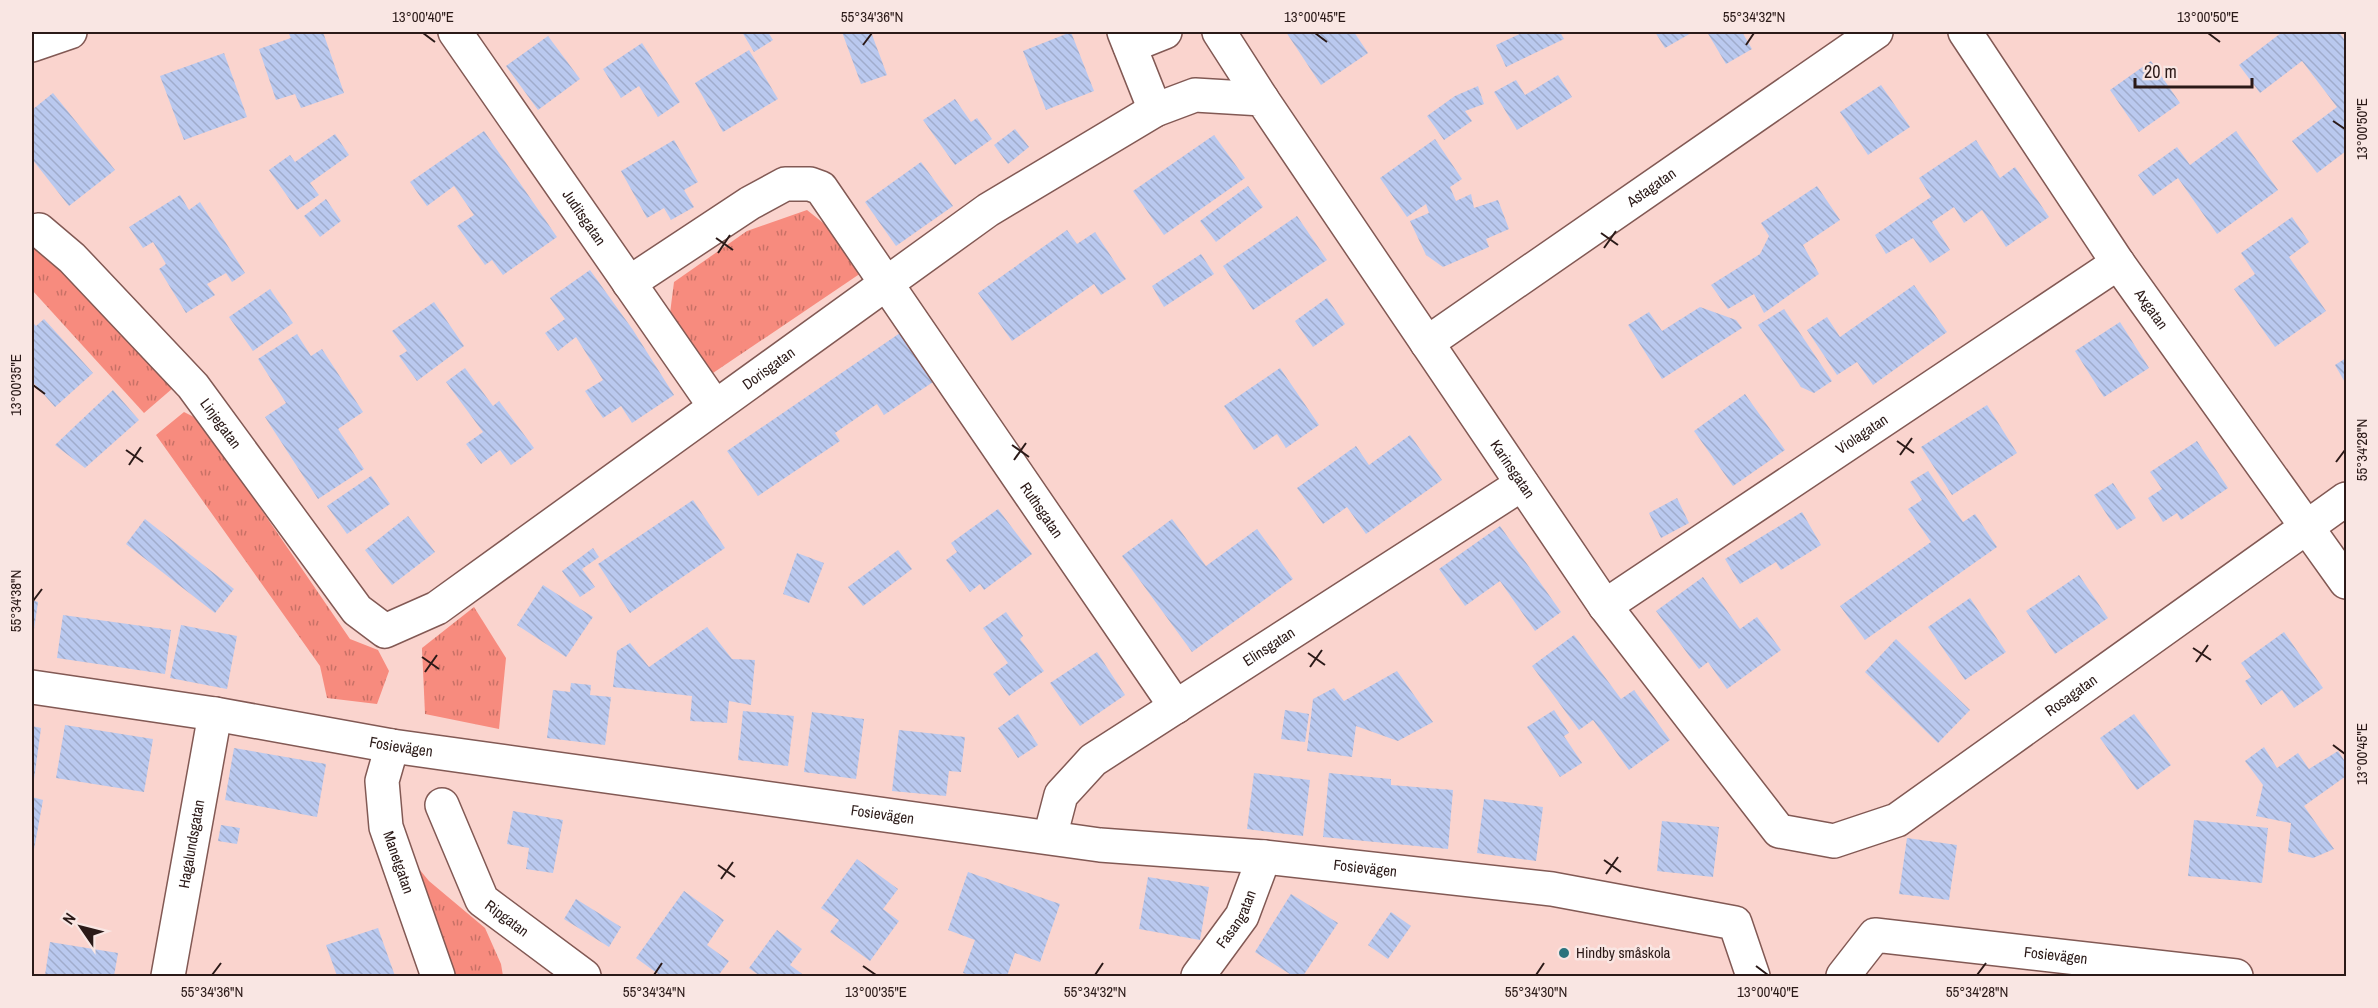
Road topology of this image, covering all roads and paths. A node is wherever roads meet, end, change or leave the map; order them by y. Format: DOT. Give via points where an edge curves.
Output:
graph roads {
  1 [pos="70,32"];
  2 [pos="455,32"];
  3 [pos="1165,32"];
  4 [pos="1219,32"];
  5 [pos="1876,32"];
  6 [pos="1965,32"];
  7 [pos="1127,39"];
  8 [pos="32,45"];
  9 [pos="1262,99"];
  10 [pos="1155,110"];
  11 [pos="39,230"];
  12 [pos="2118,263"];
  13 [pos="629,283"];
  14 [pos="887,283"];
  15 [pos="1427,343"];
  16 [pos="714,405"];
  17 [pos="1522,484"];
  18 [pos="2346,499"];
  19 [pos="2308,528"];
  20 [pos="2346,582"];
  21 [pos="1605,606"];
  22 [pos="385,631"];
  23 [pos="32,687"];
  24 [pos="1176,707"];
  25 [pos="215,714"];
  26 [pos="392,746"];
  27 [pos="442,806"];
  28 [pos="1779,831"];
  29 [pos="1050,837"];
  30 [pos="1263,857"];
  31 [pos="168,976"];
  32 [pos="438,976"];
  33 [pos="585,976"];
  34 [pos="1198,976"];
  35 [pos="1753,976"];
  36 [pos="1843,976"];
  37 [pos="2235,976"];
  1 -- 8 [label="street"];
  2 -- 13 [label="street, Juditsgatan"];
  3 -- 7 [label="street"];
  4 -- 9 [label="street, Karinsgatan"];
  5 -- 15 [label="street, Astagatan"];
  6 -- 12 [label="street, Axgatan"];
  7 -- 10 [label="street"];
  9 -- 10 [label="street" via="1195,95"];
  9 -- 15 [label="street, Karinsgatan"];
  10 -- 14 [label="street, Dorisgatan" via="988,210"];
  11 -- 22 [label="street, Linjegatan" via="72,258 193,386 357,610"];
  12 -- 19 [label="street, Axgatan"];
  12 -- 21 [label="street, Violagatan"];
  13 -- 14 [label="street, Ruthsgatan" via="785,184 821,188"];
  13 -- 16 [label="street, Juditsgatan"];
  14 -- 16 [label="street, Dorisgatan"];
  14 -- 24 [label="street, Ruthsgatan"];
  15 -- 17 [label="street, Karinsgatan"];
  16 -- 22 [label="street, Dorisgatan" via="437,608"];
  17 -- 21 [label="street, Karinsgatan"];
  17 -- 24 [label="street, Elinsgatan"];
  18 -- 19 [label="street, Rosagatan"];
  19 -- 20 [label="street, Axgatan"];
  19 -- 28 [label="street, Rosagatan" via="1898,820 1834,841"];
  21 -- 28 [label="street, Karinsgatan"];
  23 -- 25 [label="street, Fosievägen"];
  24 -- 29 [label="street, Elinsgatan" via="1093,760 1061,795"];
  25 -- 26 [label="street, Fosievägen"];
  25 -- 31 [label="street, Hagalundsgatan"];
  26 -- 29 [label="street, Fosievägen"];
  26 -- 32 [label="street, Manetgatan" via="382,781 386,826"];
  27 -- 33 [label="street, Ripgatan" via="482,900"];
  29 -- 30 [label="street, Fosievägen" via="1100,845"];
  30 -- 34 [label="street, Fasangatan" via="1242,916"];
  30 -- 35 [label="street, Fosievägen" via="1552,889 1735,923"];
  36 -- 37 [label="street, Fosievägen" via="1875,935"];
}
